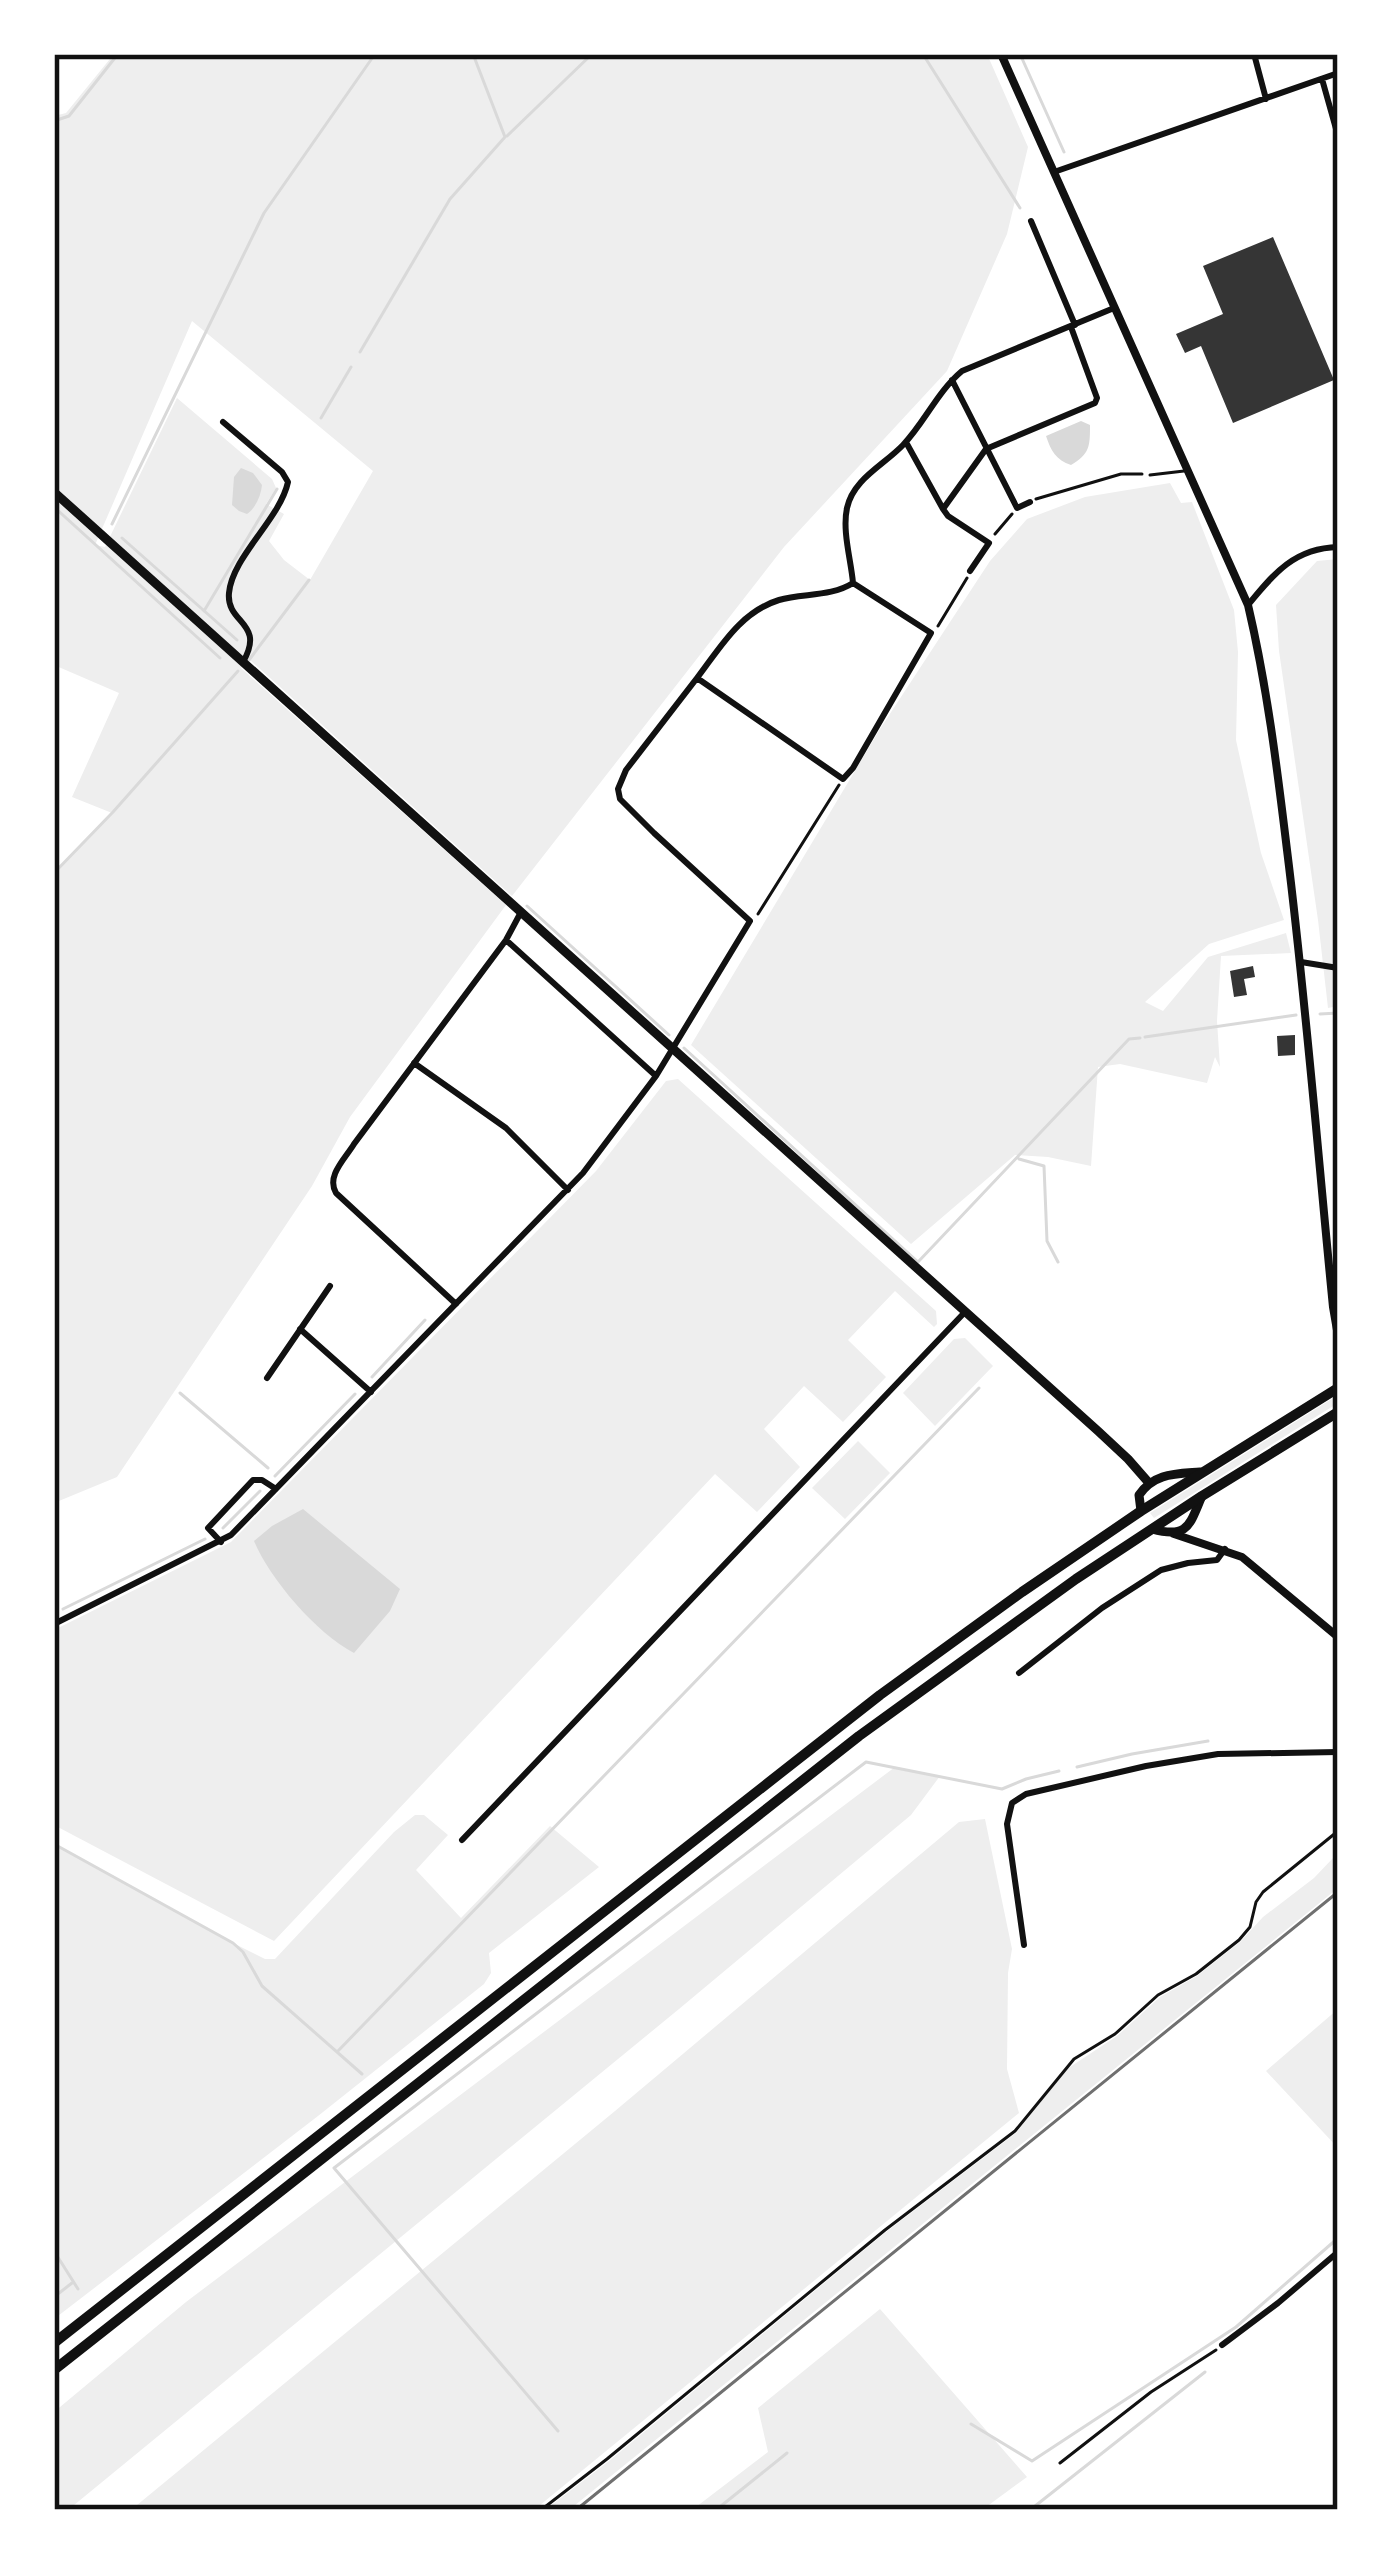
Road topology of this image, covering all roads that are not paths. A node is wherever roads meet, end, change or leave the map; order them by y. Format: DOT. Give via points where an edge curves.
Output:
graph roads {
  1 [pos="1000,54"];
  2 [pos="1254,54"];
  3 [pos="1338,73"];
  4 [pos="1322,79"];
  5 [pos="1265,99"];
  6 [pos="1338,136"];
  7 [pos="1054,172"];
  8 [pos="1031,221"];
  9 [pos="1114,308"];
  10 [pos="1073,326"];
  11 [pos="952,380"];
  12 [pos="223,422"];
  13 [pos="906,442"];
  14 [pos="986,449"];
  15 [pos="1186,470"];
  16 [pos="1150,475"];
  17 [pos="54,492"];
  18 [pos="1030,502"];
  19 [pos="943,508"];
  20 [pos="1338,547"];
  21 [pos="970,571"];
  22 [pos="853,583"];
  23 [pos="1248,605"];
  24 [pos="243,662"];
  25 [pos="697,679"];
  26 [pos="521,912"];
  27 [pos="506,940"];
  28 [pos="1301,962"];
  29 [pos="1338,968"];
  30 [pos="673,1049"];
  31 [pos="414,1063"];
  32 [pos="656,1076"];
  33 [pos="568,1190"];
  34 [pos="330,1286"];
  35 [pos="456,1304"];
  36 [pos="965,1312"];
  37 [pos="301,1329"];
  38 [pos="1338,1336"];
  39 [pos="267,1378"];
  40 [pos="1338,1388"];
  41 [pos="371,1392"];
  42 [pos="1338,1412"];
  43 [pos="1200,1472"];
  44 [pos="1149,1483"];
  45 [pos="276,1489"];
  46 [pos="1202,1496"];
  47 [pos="1142,1510"];
  48 [pos="1192,1519"];
  49 [pos="1152,1529"];
  50 [pos="1171,1533"];
  51 [pos="220,1542"];
  52 [pos="1209,1545"];
  53 [pos="1225,1550"];
  54 [pos="54,1610"];
  55 [pos="56,1623"];
  56 [pos="1338,1637"];
  57 [pos="1019,1673"];
  58 [pos="880,1695"];
  59 [pos="888,1715"];
  60 [pos="1338,1752"];
  61 [pos="462,1840"];
  62 [pos="1024,1946"];
  63 [pos="1338,2252"];
  64 [pos="54,2343"];
  65 [pos="1222,2345"];
  66 [pos="54,2370"];
  1 -- 7 [label="street"];
  2 -- 5 [label="street"];
  3 -- 4 [label="street"];
  4 -- 5 [label="street"];
  4 -- 6 [label="street"];
  5 -- 7 [label="street"];
  7 -- 9 [label="street"];
  8 -- 10 [label="street"];
  9 -- 10 [label="street"];
  9 -- 15 [label="street"];
  10 -- 11 [label="street"];
  10 -- 14 [label="street" via="1095,403"];
  11 -- 13 [label="street"];
  11 -- 14 [label="street"];
  12 -- 24 [label="street" via="288,482 229,590 250,632"];
  13 -- 19 [label="street"];
  13 -- 22 [label="street" via="851,495"];
  14 -- 18 [label="street" via="1017,508"];
  14 -- 19 [label="street"];
  15 -- 16 [label="lane"];
  15 -- 23 [label="street"];
  17 -- 24 [label="main road"];
  19 -- 21 [label="street" via="989,543"];
  20 -- 23 [label="street" via="1315,548 1282,567"];
  22 -- 25 [label="street" via="758,610"];
  22 -- 25 [label="street" via="931,633 843,779"];
  23 -- 28 [label="street"];
  24 -- 26 [label="main road"];
  25 -- 30 [label="street" via="618,789 750,921"];
  26 -- 27 [label="street"];
  26 -- 30 [label="main road"];
  27 -- 31 [label="street"];
  27 -- 32 [label="street"];
  28 -- 29 [label="street"];
  28 -- 38 [label="street"];
  30 -- 32 [label="street"];
  30 -- 36 [label="main road"];
  31 -- 33 [label="street" via="506,1128"];
  31 -- 35 [label="street" via="332,1186"];
  32 -- 33 [label="street"];
  33 -- 35 [label="street"];
  34 -- 37 [label="street"];
  35 -- 41 [label="street"];
  36 -- 44 [label="main road"];
  36 -- 61 [label="street"];
  37 -- 39 [label="street"];
  37 -- 41 [label="street"];
  40 -- 43 [label="highway"];
  41 -- 45 [label="street"];
  42 -- 46 [label="highway"];
  43 -- 44 [label="main road"];
  43 -- 47 [label="highway"];
  44 -- 47 [label="main road" via="1139,1496"];
  45 -- 51 [label="street"];
  45 -- 51 [label="street" via="253,1480 208,1528"];
  46 -- 48 [label="main road"];
  46 -- 49 [label="highway"];
  47 -- 58 [label="highway"];
  48 -- 50 [label="main road"];
  48 -- 52 [label="street"];
  49 -- 50 [label="main road"];
  49 -- 59 [label="highway"];
  50 -- 52 [label="street"];
  51 -- 55 [label="street"];
  52 -- 53 [label="street"];
  53 -- 56 [label="street"];
  53 -- 57 [label="street" via="1217,1560 1161,1570"];
  54 -- 55 [label="street"];
  58 -- 59 [label="highway" via="876,1710"];
  58 -- 64 [label="highway"];
  59 -- 66 [label="highway"];
  60 -- 62 [label="street" via="1218,1754 1026,1794 1012,1803 1007,1824"];
  63 -- 65 [label="street"];
}
